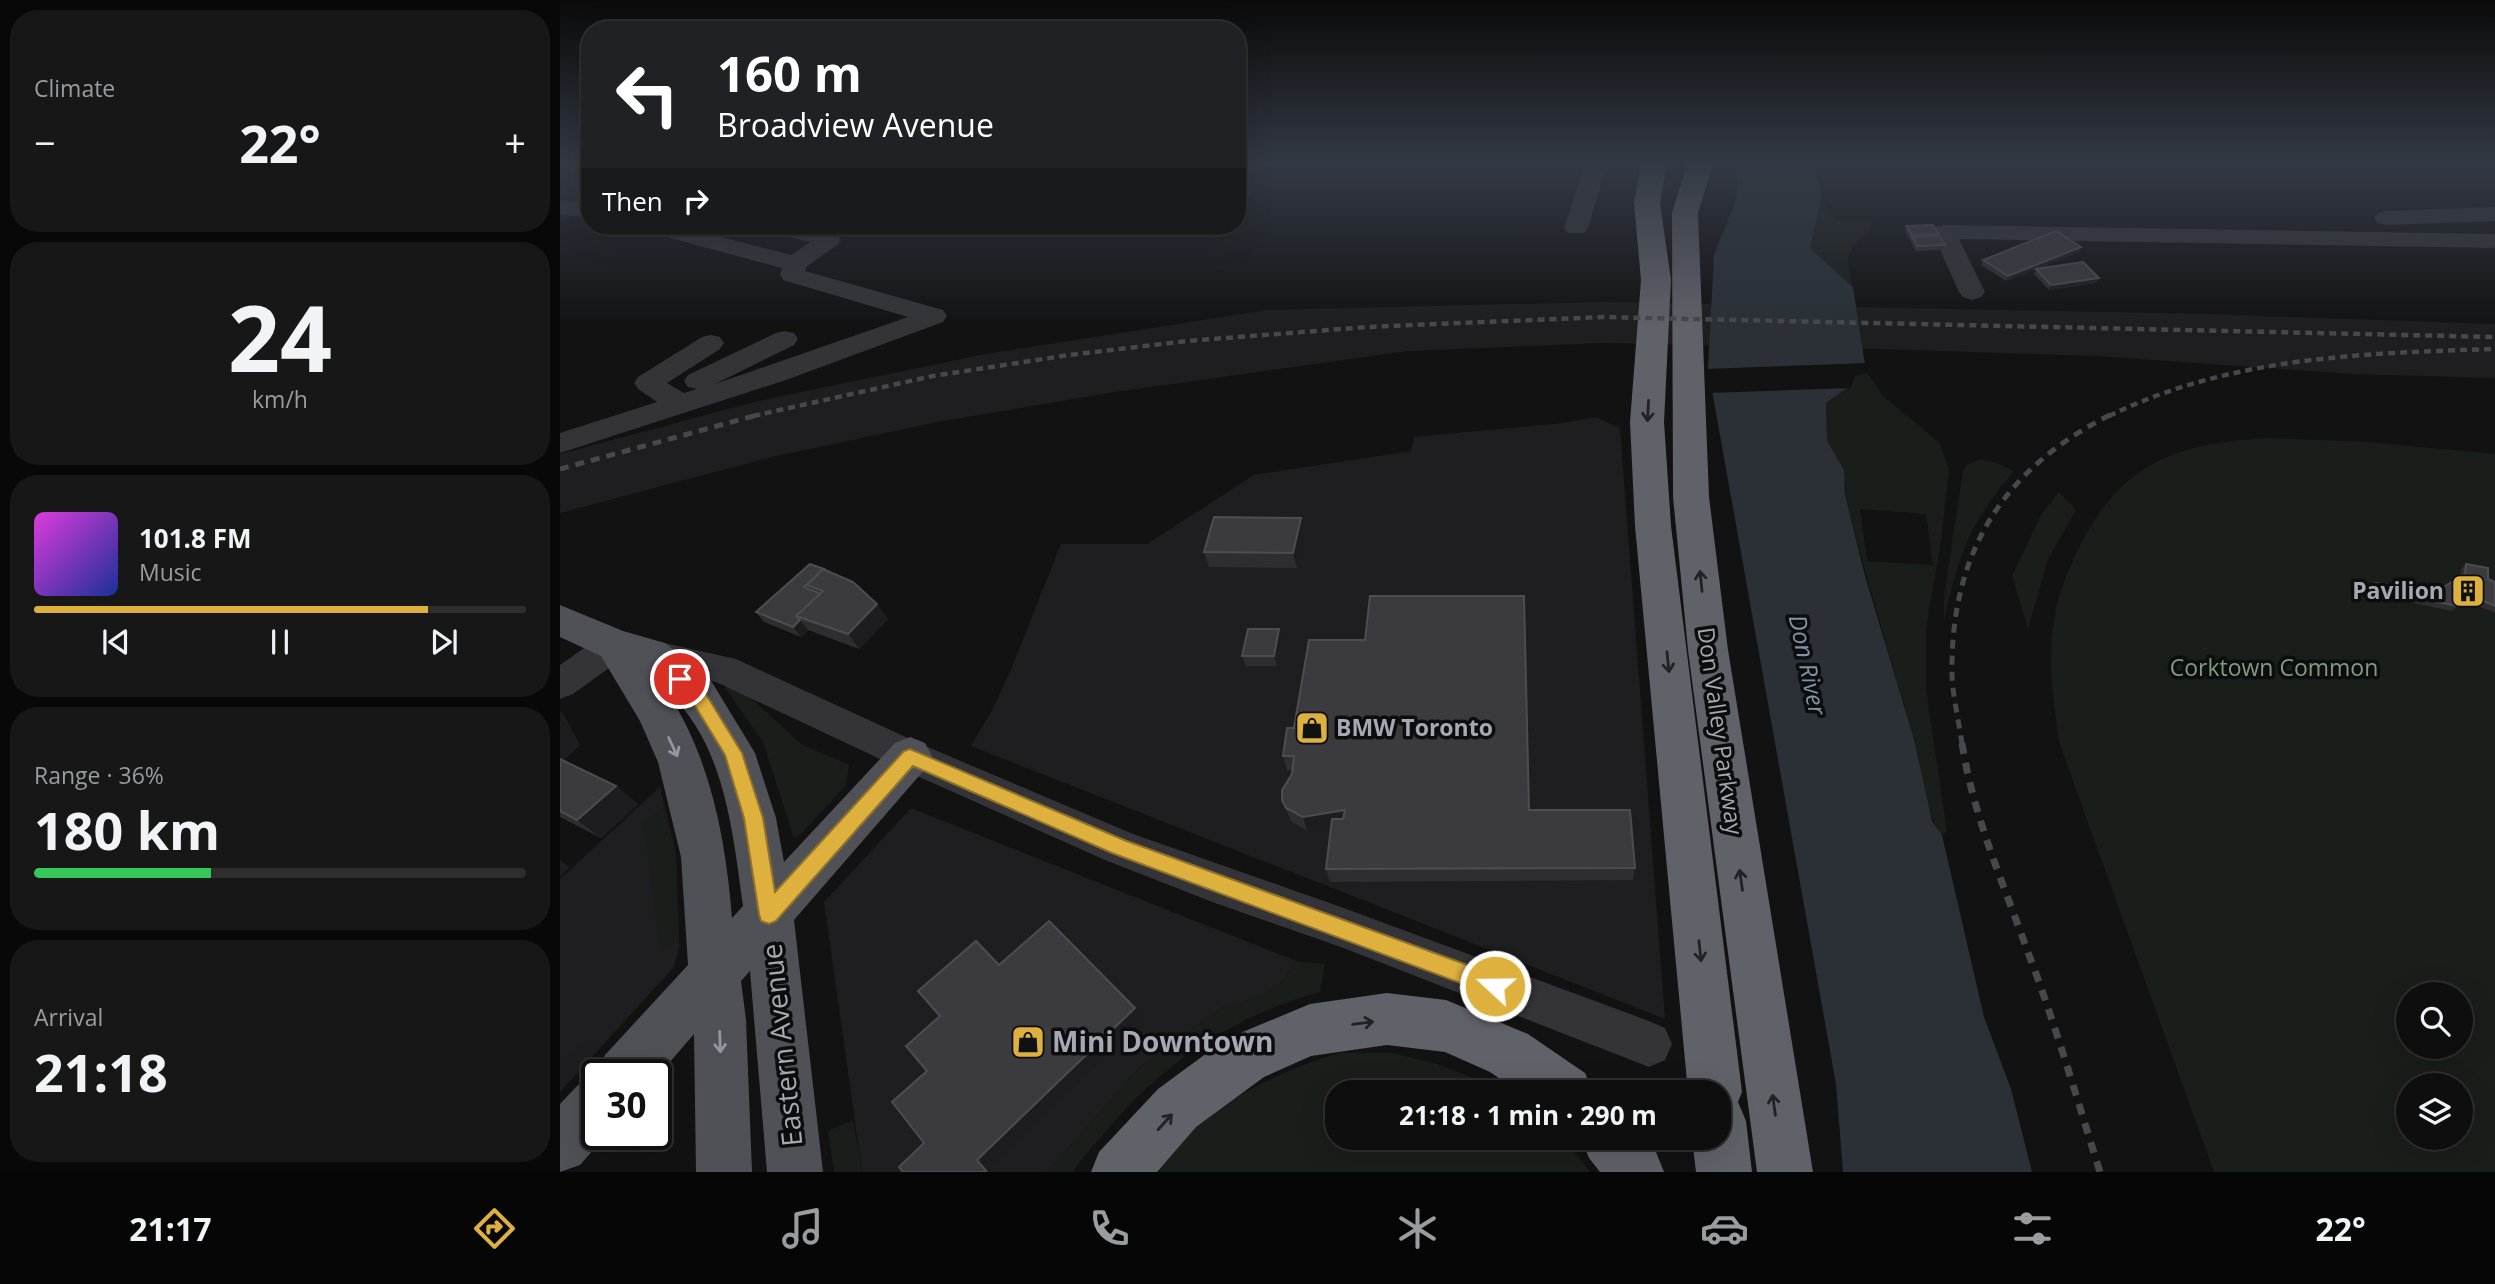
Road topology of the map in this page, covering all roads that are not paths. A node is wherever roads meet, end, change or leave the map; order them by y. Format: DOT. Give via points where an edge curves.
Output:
graph roads {
  1 [pos="1579,219"];
  2 [pos="1662,219"];
  3 [pos="1702,219"];
  4 [pos="2375,219"];
  5 [pos="1576,228"];
  6 [pos="2165,234"];
  7 [pos="686,235"];
  8 [pos="809,235"];
  9 [pos="2495,242"];
  10 [pos="795,264"];
  11 [pos="1972,292"];
  12 [pos="785,339"];
  13 [pos="711,343"];
  14 [pos="674,400"];
  15 [pos="560,443"];
  16 [pos="560,620"];
  17 [pos="633,649"];
  18 [pos="560,684"];
  19 [pos="910,756"];
  20 [pos="769,914"];
  21 [pos="714,974"];
  22 [pos="1649,1044"];
  23 [pos="638,1059"];
  24 [pos="1548,1080"];
  25 [pos="1714,1080"];
  26 [pos="581,1122"];
  27 [pos="560,1145"];
  28 [pos="1619,1150"];
  29 [pos="1721,1150"];
  30 [pos="724,1172"];
  31 [pos="795,1172"];
  32 [pos="1119,1172"];
  33 [pos="1636,1172"];
  34 [pos="1724,1172"];
  35 [pos="1785,1172"];
  1 -- 5 [label="street"];
  2 -- 25 [label="highway, Don Valley Parkway, one-way" via="1647,422 1653,526"];
  35 -- 3 [label="highway, Don Valley Parkway, one-way" via="1708,650 1691,497 1686,287"];
  4 -- 6 [label="street" via="2265,223"];
  6 -- 9 [label="street"];
  6 -- 11 [label="street" via="1944,232"];
  7 -- 10 [label="street"];
  8 -- 10 [label="street" via="829,240"];
  10 -- 14 [label="street" via="792,275 934,316 776,374"];
  12 -- 14 [label="street"];
  13 -- 14 [label="street" via="648,383"];
  14 -- 15 [label="street"];
  16 -- 17 [label="main road, Eastern Avenue"];
  17 -- 18 [label="street"];
  17 -- 19 [label="street" via="720,668"];
  17 -- 20 [label="main road, Eastern Avenue" via="695,691 733,753 753,818"];
  17 -- 21 [label="main road, one-way" via="680,762 704,858"];
  19 -- 20 [label="main road"];
  19 -- 22 [label="street" via="1119,847"];
  20 -- 21 [label="main road"];
  20 -- 31 [label="main road, Eastern Avenue"];
  21 -- 23 [label="main road"];
  21 -- 30 [label="main road, one-way" via="720,1020"];
  32 -- 24 [label="highway, one-way" via="1177,1108 1245,1058 1310,1030 1387,1019 1446,1026 1509,1053"];
  26 -- 27 [label="main road"];
  28 -- 33 [label="highway"];
  29 -- 34 [label="highway"];
}
